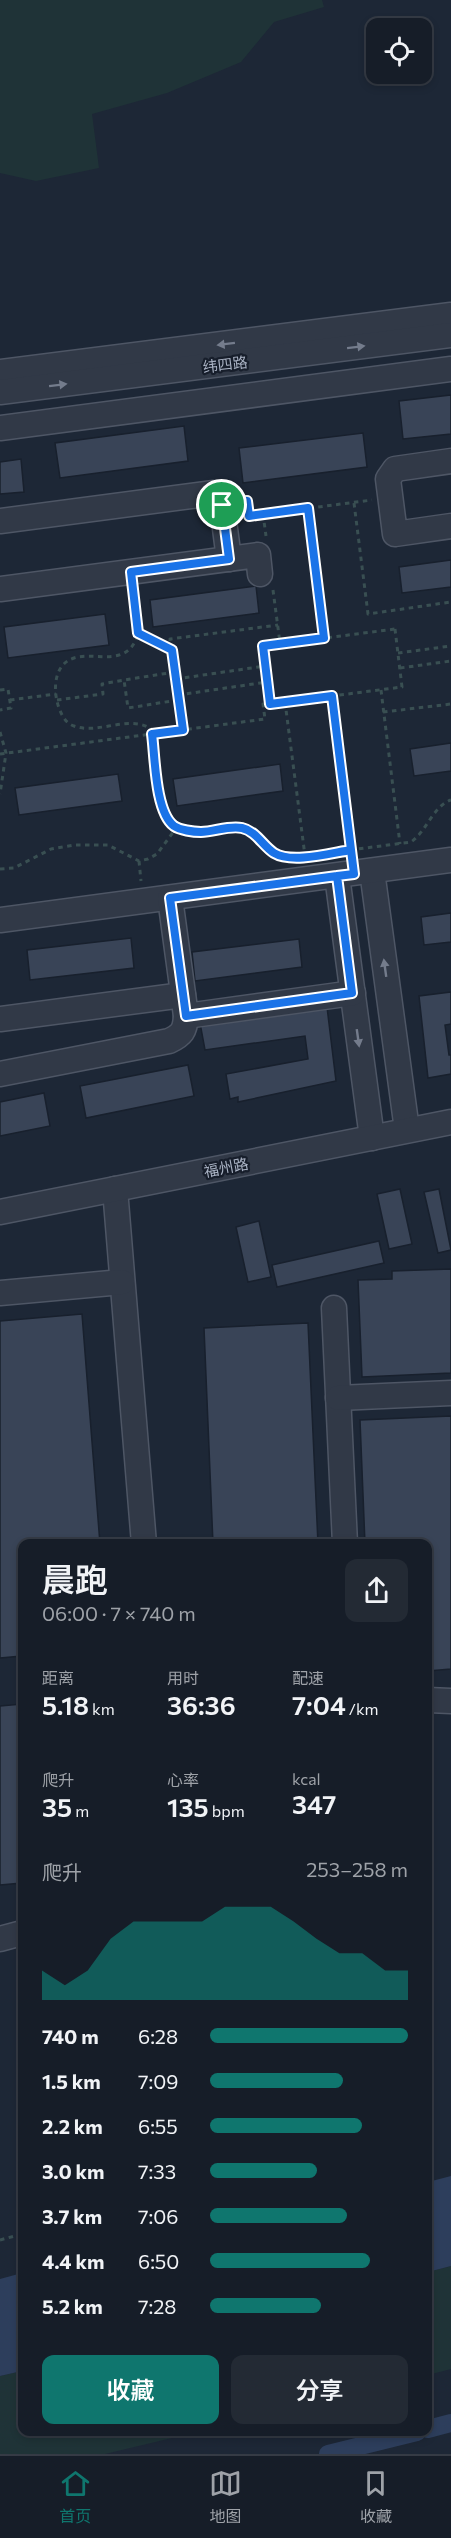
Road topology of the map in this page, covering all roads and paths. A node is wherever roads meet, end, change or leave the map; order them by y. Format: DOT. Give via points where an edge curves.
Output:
graph roads {
  1 [pos="451,315"];
  2 [pos="451,335"];
  3 [pos="309,343"];
  4 [pos="265,349"];
  5 [pos="451,369"];
  6 [pos="0,372"];
  7 [pos="315,386"];
  8 [pos="0,392"];
  9 [pos="271,392"];
  10 [pos="0,428"];
  11 [pos="451,461"];
  12 [pos="390,498"];
  13 [pos="354,503"];
  14 [pos="222,505"];
  15 [pos="308,508"];
  16 [pos="0,521"];
  17 [pos="451,526"];
  18 [pos="229,559"];
  19 [pos="131,572"];
  20 [pos="260,574"];
  21 [pos="0,589"];
  22 [pos="451,602"];
  23 [pos="278,625"];
  24 [pos="138,633"];
  25 [pos="324,638"];
  26 [pos="451,646"];
  27 [pos="172,650"];
  28 [pos="398,653"];
  29 [pos="451,661"];
  30 [pos="265,666"];
  31 [pos="400,668"];
  32 [pos="175,672"];
  33 [pos="176,679"];
  34 [pos="124,680"];
  35 [pos="267,682"];
  36 [pos="0,690"];
  37 [pos="381,690"];
  38 [pos="56,694"];
  39 [pos="178,695"];
  40 [pos="332,696"];
  41 [pos="10,700"];
  42 [pos="57,700"];
  43 [pos="179,700"];
  44 [pos="285,702"];
  45 [pos="270,704"];
  46 [pos="451,704"];
  47 [pos="0,710"];
  48 [pos="383,712"];
  49 [pos="183,730"];
  50 [pos="0,732"];
  51 [pos="152,734"];
  52 [pos="6,753"];
  53 [pos="0,754"];
  54 [pos="0,794"];
  55 [pos="451,800"];
  56 [pos="177,827"];
  57 [pos="400,844"];
  58 [pos="305,856"];
  59 [pos="451,860"];
  60 [pos="354,868"];
  61 [pos="0,869"];
  62 [pos="170,898"];
  63 [pos="0,920"];
  64 [pos="352,993"];
  65 [pos="184,1006"];
  66 [pos="0,1019"];
  67 [pos="0,1074"];
  68 [pos="451,1122"];
  69 [pos="407,1130"];
  70 [pos="372,1137"];
  71 [pos="115,1189"];
  72 [pos="0,1212"];
  73 [pos="122,1282"];
  74 [pos="0,1293"];
  75 [pos="334,1308"];
  76 [pos="451,1393"];
  77 [pos="338,1398"];
  78 [pos="144,1539"];
  79 [pos="345,1539"];
  80 [pos="432,1700"];
  81 [pos="451,1701"];
  82 [pos="18,1934"];
  83 [pos="0,1939"];
  84 [pos="18,2235"];
  85 [pos="0,2240"];
  1 -- 3 [label="street, 纬四路"];
  3 -- 2 [label="street, 纬四路, one-way"];
  3 -- 4 [label="street, 纬四路"];
  3 -- 7 [label="street"];
  4 -- 6 [label="street, 纬四路, one-way"];
  8 -- 4 [label="street, 纬四路, one-way"];
  4 -- 9 [label="street"];
  5 -- 7 [label="street"];
  7 -- 9 [label="street"];
  9 -- 10 [label="street"];
  11 -- 12 [label="street" via="394,469 388,479"];
  12 -- 13 [label="path"];
  12 -- 17 [label="street" via="395,534"];
  13 -- 15 [label="path"];
  13 -- 22 [label="path" via="368,614"];
  14 -- 15 [label="path" via="247,501 249,516"];
  14 -- 16 [label="street" via="219,494 214,493"];
  14 -- 18 [label="street"];
  15 -- 25 [label="path"];
  18 -- 19 [label="street"];
  18 -- 20 [label="street" via="258,555"];
  19 -- 21 [label="street"];
  19 -- 24 [label="path"];
  23 -- 27 [label="path" via="170,639"];
  24 -- 27 [label="path"];
  24 -- 38 [label="path" via="120,654 68,661 57,677"];
  25 -- 28 [label="path" via="395,629"];
  25 -- 30 [label="path" via="263,646"];
  26 -- 28 [label="path"];
  27 -- 32 [label="path"];
  28 -- 31 [label="path"];
  29 -- 31 [label="path"];
  30 -- 33 [label="path"];
  30 -- 35 [label="path"];
  31 -- 37 [label="path" via="402,687"];
  32 -- 33 [label="path"];
  32 -- 34 [label="path"];
  33 -- 39 [label="path"];
  34 -- 42 [label="path" via="102,684 103,694"];
  34 -- 43 [label="path" via="128,708"];
  35 -- 39 [label="path"];
  35 -- 45 [label="path"];
  36 -- 41 [label="path" via="8,688"];
  37 -- 40 [label="path"];
  37 -- 48 [label="path"];
  38 -- 41 [label="path"];
  38 -- 42 [label="path"];
  39 -- 43 [label="path"];
  40 -- 44 [label="path"];
  40 -- 60 [label="path"];
  41 -- 47 [label="path" via="11,708"];
  42 -- 51 [label="path" via="62,715 73,726 134,724 146,726"];
  43 -- 49 [label="path"];
  44 -- 45 [label="path"];
  44 -- 58 [label="path"];
  45 -- 49 [label="path" via="263,704 265,719"];
  46 -- 48 [label="path"];
  48 -- 57 [label="path"];
  49 -- 51 [label="path"];
  50 -- 52 [label="path"];
  51 -- 52 [label="path"];
  51 -- 56 [label="path" via="162,804 167,818"];
  52 -- 53 [label="path"];
  52 -- 54 [label="path"];
  55 -- 57 [label="path" via="441,805 417,838"];
  56 -- 58 [label="path" via="200,832 241,828 281,856"];
  56 -- 61 [label="path" via="158,855 148,859 139,861 108,846 74,845 51,849 14,868"];
  57 -- 60 [label="path"];
  58 -- 60 [label="path"];
  59 -- 60 [label="street"];
  60 -- 62 [label="street"];
  60 -- 64 [label="street"];
  69 -- 60 [label="street, one-way"];
  62 -- 63 [label="street"];
  62 -- 65 [label="street"];
  64 -- 65 [label="street"];
  64 -- 70 [label="street, one-way"];
  65 -- 66 [label="street"];
  65 -- 67 [label="street" via="183,1032 169,1041"];
  68 -- 69 [label="street, 福州路"];
  69 -- 70 [label="street, 福州路"];
  70 -- 71 [label="street, 福州路"];
  71 -- 72 [label="street, 福州路"];
  71 -- 73 [label="street"];
  73 -- 74 [label="street"];
  73 -- 78 [label="street"];
  75 -- 77 [label="street"];
  76 -- 77 [label="street"];
  77 -- 79 [label="street"];
  80 -- 81 [label="street"];
  82 -- 83 [label="street"];
  84 -- 85 [label="path"];
}
